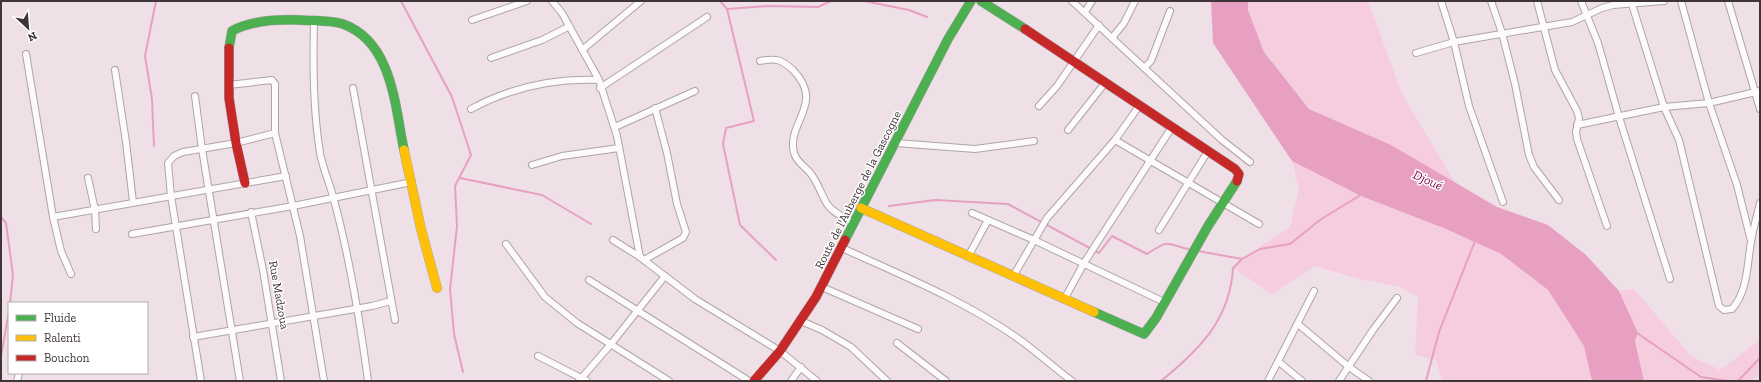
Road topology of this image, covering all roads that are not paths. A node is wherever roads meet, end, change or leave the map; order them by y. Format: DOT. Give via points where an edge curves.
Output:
graph roads {
  1 [pos="527,1"];
  2 [pos="552,1"];
  3 [pos="641,1"];
  4 [pos="971,1"];
  5 [pos="981,1"];
  6 [pos="1072,1"];
  7 [pos="1092,1"];
  8 [pos="1136,1"];
  9 [pos="1441,1"];
  10 [pos="1490,1"];
  11 [pos="1537,1"];
  12 [pos="1581,1"];
  13 [pos="1664,1"];
  14 [pos="1681,1"];
  15 [pos="1728,1"];
  16 [pos="1631,2"];
  17 [pos="1085,12"];
  18 [pos="1170,12"];
  19 [pos="1587,15"];
  20 [pos="707,18"];
  21 [pos="472,20"];
  22 [pos="314,21"];
  23 [pos="1099,25"];
  24 [pos="1543,26"];
  25 [pos="568,27"];
  26 [pos="1502,33"];
  27 [pos="1112,38"];
  28 [pos="1454,42"];
  29 [pos="582,50"];
  30 [pos="1416,53"];
  31 [pos="26,54"];
  32 [pos="491,58"];
  33 [pos="760,61"];
  34 [pos="1073,62"];
  35 [pos="1144,68"];
  36 [pos="115,70"];
  37 [pos="598,80"];
  38 [pos="1105,83"];
  39 [pos="229,85"];
  40 [pos="353,88"];
  41 [pos="600,88"];
  42 [pos="694,91"];
  43 [pos="1758,92"];
  44 [pos="195,96"];
  45 [pos="1709,103"];
  46 [pos="1039,106"];
  47 [pos="1139,106"];
  48 [pos="1664,107"];
  49 [pos="655,108"];
  50 [pos="471,109"];
  51 [pos="1760,109"];
  52 [pos="1618,117"];
  53 [pos="1577,125"];
  54 [pos="615,127"];
  55 [pos="1172,128"];
  56 [pos="1068,130"];
  57 [pos="275,133"];
  58 [pos="1115,140"];
  59 [pos="1034,141"];
  60 [pos="236,143"];
  61 [pos="896,143"];
  62 [pos="619,148"];
  63 [pos="202,149"];
  64 [pos="1208,151"];
  65 [pos="1150,160"];
  66 [pos="1250,162"];
  67 [pos="532,165"];
  68 [pos="286,176"];
  69 [pos="88,178"];
  70 [pos="1188,181"];
  71 [pos="412,182"];
  72 [pos="245,183"];
  73 [pos="209,190"];
  74 [pos="372,191"];
  75 [pos="171,196"];
  76 [pos="334,198"];
  77 [pos="1559,200"];
  78 [pos="133,202"];
  79 [pos="1224,202"];
  80 [pos="1503,202"];
  81 [pos="1760,203"];
  82 [pos="293,206"];
  83 [pos="861,208"];
  84 [pos="95,210"];
  85 [pos="251,212"];
  86 [pos="972,213"];
  87 [pos="53,217"];
  88 [pos="214,219"];
  89 [pos="988,220"];
  90 [pos="854,223"];
  91 [pos="1259,224"];
  92 [pos="176,226"];
  93 [pos="1607,226"];
  94 [pos="96,229"];
  95 [pos="1159,230"];
  96 [pos="132,234"];
  97 [pos="613,240"];
  98 [pos="1034,240"];
  99 [pos="1751,241"];
  100 [pos="506,244"];
  101 [pos="842,248"];
  102 [pos="969,255"];
  103 [pos="642,259"];
  104 [pos="1084,263"];
  105 [pos="71,274"];
  106 [pos="1014,274"];
  107 [pos="665,276"];
  108 [pos="1670,279"];
  109 [pos="588,280"];
  110 [pos="822,286"];
  111 [pos="437,288"];
  112 [pos="1314,291"];
  113 [pos="1065,298"];
  114 [pos="1397,298"];
  115 [pos="391,301"];
  116 [pos="1164,302"];
  117 [pos="356,308"];
  118 [pos="638,311"];
  119 [pos="314,315"];
  120 [pos="395,320"];
  121 [pos="801,320"];
  122 [pos="272,323"];
  123 [pos="1298,324"];
  124 [pos="918,329"];
  125 [pos="232,330"];
  126 [pos="193,337"];
  127 [pos="897,343"];
  128 [pos="611,344"];
  129 [pos="780,351"];
  130 [pos="538,356"];
  131 [pos="1279,362"];
  132 [pos="1349,367"];
  133 [pos="801,368"];
  134 [pos="582,380"];
  135 [pos="201,381"];
  136 [pos="240,381"];
  137 [pos="281,381"];
  138 [pos="324,381"];
  139 [pos="368,381"];
  140 [pos="668,381"];
  141 [pos="749,381"];
  142 [pos="754,381"];
  143 [pos="791,381"];
  144 [pos="818,381"];
  145 [pos="887,381"];
  146 [pos="946,381"];
  147 [pos="1072,381"];
  148 [pos="1268,381"];
  149 [pos="1302,381"];
  150 [pos="1339,381"];
  151 [pos="1369,381"];
  1 -- 21 [label="street"];
  2 -- 25 [label="street" via="562,13"];
  3 -- 29 [label="street"];
  4 -- 61 [label="street, Route de l'Auberge de la Gascogne" via="948,39"];
  5 -- 34 [label="street"];
  6 -- 17 [label="street"];
  7 -- 17 [label="street"];
  8 -- 27 [label="street"];
  9 -- 28 [label="street"];
  10 -- 26 [label="street"];
  11 -- 24 [label="street"];
  12 -- 19 [label="street"];
  13 -- 16 [label="street"];
  14 -- 45 [label="street"];
  15 -- 43 [label="street" via="1738,39"];
  16 -- 19 [label="street" via="1602,8"];
  16 -- 48 [label="street"];
  17 -- 23 [label="street"];
  18 -- 35 [label="street" via="1151,61"];
  19 -- 24 [label="street" via="1572,22"];
  19 -- 52 [label="street" via="1598,43"];
  20 -- 41 [label="street"];
  22 -- 39 [label="street" via="283,20 249,24 232,31 229,40"];
  22 -- 71 [label="street" via="341,24 351,28 366,41 383,62 389,76"];
  22 -- 76 [label="street" via="312,84 318,136 325,172"];
  23 -- 27 [label="street"];
  23 -- 34 [label="street"];
  24 -- 26 [label="street"];
  24 -- 53 [label="street" via="1555,70 1577,111"];
  25 -- 29 [label="street"];
  25 -- 32 [label="street" via="542,40"];
  26 -- 28 [label="street"];
  26 -- 77 [label="street" via="1529,155 1534,167"];
  27 -- 35 [label="street"];
  28 -- 30 [label="street"];
  28 -- 80 [label="street" via="1469,106"];
  29 -- 37 [label="street"];
  31 -- 87 [label="street"];
  33 -- 90 [label="street" via="780,59 801,79 806,100 793,144 794,153 797,161 814,177 827,204 839,215"];
  34 -- 38 [label="street"];
  34 -- 46 [label="street" via="1057,86"];
  35 -- 66 [label="street" via="1222,140"];
  36 -- 78 [label="street"];
  37 -- 41 [label="street"];
  37 -- 50 [label="street" via="567,80 520,89 494,97"];
  38 -- 47 [label="street"];
  38 -- 56 [label="street"];
  39 -- 57 [label="street" via="272,80 274,82"];
  39 -- 60 [label="street"];
  40 -- 74 [label="street"];
  41 -- 54 [label="street"];
  42 -- 49 [label="street"];
  43 -- 45 [label="street"];
  43 -- 51 [label="street"];
  44 -- 63 [label="street"];
  45 -- 48 [label="street"];
  45 -- 99 [label="street" via="1737,186"];
  47 -- 55 [label="street"];
  47 -- 58 [label="street"];
  48 -- 52 [label="street"];
  48 -- 99 [label="street" via="1678,140 1719,306 1724,310 1732,309 1740,297 1745,284"];
  49 -- 54 [label="street"];
  49 -- 103 [label="street" via="686,232 683,238"];
  52 -- 53 [label="street"];
  52 -- 108 [label="street"];
  53 -- 93 [label="street" via="1577,139"];
  54 -- 62 [label="street"];
  55 -- 64 [label="street"];
  55 -- 65 [label="street"];
  57 -- 60 [label="street"];
  57 -- 68 [label="street"];
  58 -- 65 [label="street"];
  58 -- 98 [label="street" via="1047,218"];
  59 -- 61 [label="street" via="975,149"];
  60 -- 63 [label="street"];
  60 -- 72 [label="street"];
  61 -- 83 [label="street, Route de l'Auberge de la Gascogne"];
  62 -- 67 [label="street" via="562,156"];
  62 -- 103 [label="street"];
  63 -- 73 [label="street"];
  63 -- 75 [label="street" via="183,152 174,156 168,163"];
  64 -- 70 [label="street"];
  64 -- 79 [label="street" via="1239,174"];
  65 -- 70 [label="street"];
  65 -- 104 [label="street"];
  68 -- 72 [label="street"];
  68 -- 82 [label="street"];
  69 -- 84 [label="street"];
  70 -- 79 [label="street"];
  70 -- 95 [label="street"];
  71 -- 74 [label="street"];
  71 -- 111 [label="street" via="426,254"];
  72 -- 73 [label="street"];
  73 -- 75 [label="street"];
  73 -- 88 [label="street"];
  74 -- 76 [label="street"];
  74 -- 115 [label="street"];
  75 -- 78 [label="street"];
  75 -- 92 [label="street"];
  76 -- 82 [label="street"];
  76 -- 117 [label="street"];
  78 -- 84 [label="street"];
  79 -- 91 [label="street"];
  79 -- 116 [label="street"];
  81 -- 99 [label="street"];
  82 -- 85 [label="street"];
  82 -- 119 [label="street"];
  83 -- 90 [label="street, Route de l'Auberge de la Gascogne"];
  83 -- 102 [label="street"];
  84 -- 87 [label="street"];
  84 -- 94 [label="street"];
  85 -- 88 [label="street"];
  85 -- 122 [label="street, Rue Madzoua"];
  86 -- 89 [label="street"];
  87 -- 105 [label="street"];
  88 -- 92 [label="street"];
  88 -- 125 [label="street"];
  89 -- 98 [label="street"];
  89 -- 102 [label="street"];
  90 -- 101 [label="street, Route de l'Auberge de la Gascogne"];
  92 -- 96 [label="street"];
  92 -- 126 [label="street"];
  97 -- 103 [label="street"];
  98 -- 104 [label="street"];
  98 -- 106 [label="street"];
  100 -- 128 [label="street" via="545,296 577,323"];
  101 -- 110 [label="street, Route de l'Auberge de la Gascogne"];
  101 -- 147 [label="street" via="966,306 1016,337"];
  102 -- 106 [label="street"];
  103 -- 107 [label="street"];
  104 -- 113 [label="street"];
  104 -- 116 [label="street"];
  106 -- 113 [label="street"];
  107 -- 118 [label="street"];
  107 -- 129 [label="street" via="695,299"];
  109 -- 118 [label="street"];
  110 -- 121 [label="street, Route de l'Auberge de la Gascogne"];
  110 -- 124 [label="street"];
  112 -- 123 [label="street"];
  113 -- 116 [label="street" via="1144,334"];
  114 -- 132 [label="street"];
  115 -- 117 [label="street"];
  115 -- 120 [label="street"];
  117 -- 119 [label="street"];
  117 -- 139 [label="street"];
  118 -- 128 [label="street"];
  118 -- 141 [label="street"];
  119 -- 122 [label="street"];
  119 -- 138 [label="street"];
  121 -- 129 [label="street, Route de l'Auberge de la Gascogne"];
  121 -- 145 [label="street" via="851,348"];
  122 -- 125 [label="street"];
  122 -- 137 [label="street, Rue Madzoua"];
  123 -- 131 [label="street"];
  123 -- 132 [label="street"];
  125 -- 126 [label="street"];
  125 -- 136 [label="street"];
  126 -- 135 [label="street"];
  127 -- 146 [label="street"];
  128 -- 134 [label="street"];
  128 -- 140 [label="street"];
  129 -- 133 [label="street"];
  129 -- 142 [label="street, Route de l'Auberge de la Gascogne"];
  130 -- 134 [label="street"];
  131 -- 148 [label="street"];
  131 -- 149 [label="street"];
  132 -- 150 [label="street"];
  132 -- 151 [label="street"];
  133 -- 143 [label="street"];
  133 -- 144 [label="street"];
}
